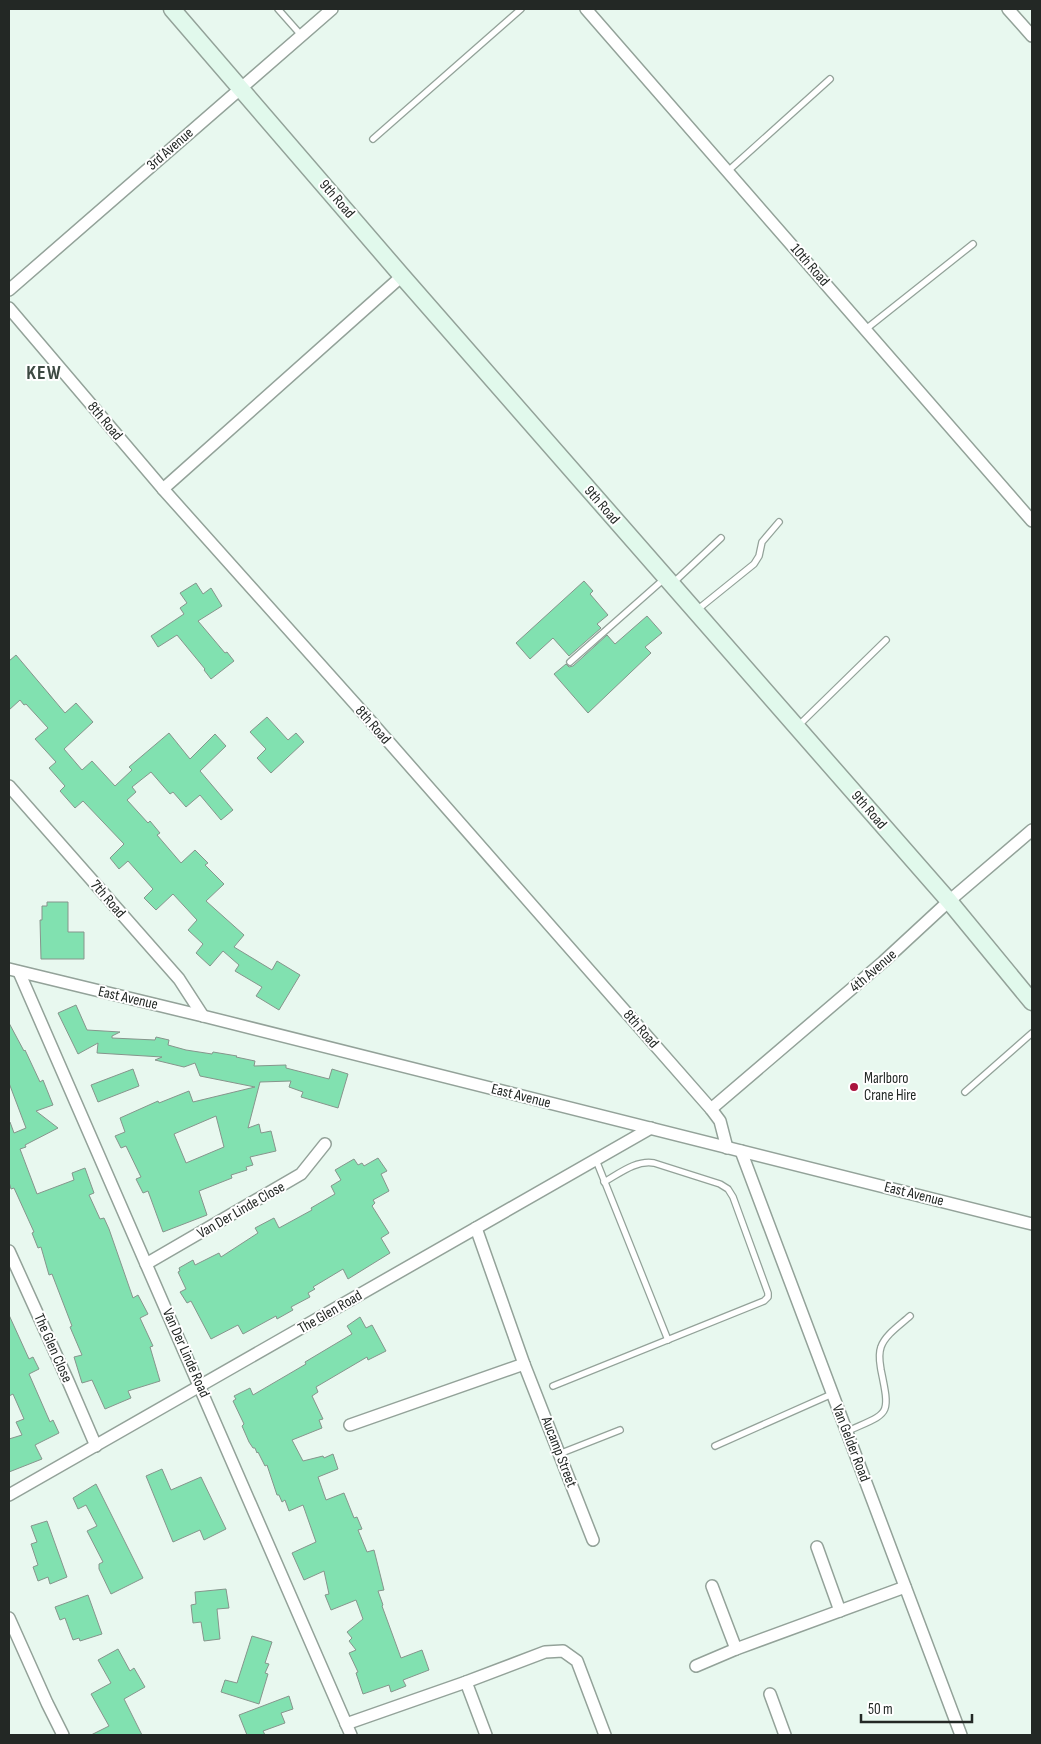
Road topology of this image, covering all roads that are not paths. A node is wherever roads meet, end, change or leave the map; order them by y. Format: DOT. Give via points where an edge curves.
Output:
graph roads {
  1 [pos="172,9"];
  2 [pos="278,9"];
  3 [pos="332,9"];
  4 [pos="521,9"];
  5 [pos="586,9"];
  6 [pos="1008,9"];
  7 [pos="301,36"];
  8 [pos="1032,36"];
  9 [pos="830,79"];
  10 [pos="241,88"];
  11 [pos="373,139"];
  12 [pos="728,171"];
  13 [pos="973,244"];
  14 [pos="402,276"];
  15 [pos="9,290"];
  16 [pos="9,308"];
  17 [pos="866,329"];
  18 [pos="163,490"];
  19 [pos="1032,521"];
  20 [pos="779,522"];
  21 [pos="721,538"];
  22 [pos="669,581"];
  23 [pos="695,612"];
  24 [pos="886,640"];
  25 [pos="570,662"];
  26 [pos="796,727"];
  27 [pos="9,786"];
  28 [pos="1032,830"];
  29 [pos="948,901"];
  30 [pos="14,970"];
  31 [pos="1032,1002"];
  32 [pos="203,1016"];
  33 [pos="1032,1033"];
  34 [pos="965,1092"];
  35 [pos="711,1109"];
  36 [pos="651,1128"];
  37 [pos="325,1144"];
  38 [pos="727,1148"];
  39 [pos="741,1151"];
  40 [pos="596,1160"];
  41 [pos="604,1182"];
  42 [pos="1032,1224"];
  43 [pos="476,1228"];
  44 [pos="9,1251"];
  45 [pos="146,1264"];
  46 [pos="910,1316"];
  47 [pos="668,1340"];
  48 [pos="524,1364"];
  49 [pos="553,1386"];
  50 [pos="201,1387"];
  51 [pos="832,1394"];
  52 [pos="350,1425"];
  53 [pos="620,1430"];
  54 [pos="846,1432"];
  55 [pos="96,1446"];
  56 [pos="715,1446"];
  57 [pos="559,1454"];
  58 [pos="9,1495"];
  59 [pos="593,1540"];
  60 [pos="817,1547"];
  61 [pos="712,1586"];
  62 [pos="905,1587"];
  63 [pos="840,1611"];
  64 [pos="9,1618"];
  65 [pos="736,1649"];
  66 [pos="696,1666"];
  67 [pos="466,1682"];
  68 [pos="770,1694"];
  69 [pos="349,1730"];
  70 [pos="63,1735"];
  71 [pos="486,1735"];
  72 [pos="605,1735"];
  73 [pos="785,1735"];
  74 [pos="961,1735"];
  1 -- 10 [label="main road, 9th Road"];
  2 -- 7 [label="lane"];
  3 -- 7 [label="street, 3rd Avenue"];
  4 -- 11 [label="lane"];
  5 -- 12 [label="street, 10th Road"];
  6 -- 8 [label="street"];
  7 -- 10 [label="street, 3rd Avenue"];
  9 -- 12 [label="lane"];
  10 -- 14 [label="main road, 9th Road"];
  10 -- 15 [label="street, 3rd Avenue"];
  12 -- 17 [label="street, 10th Road"];
  13 -- 17 [label="lane"];
  14 -- 18 [label="street"];
  14 -- 22 [label="main road, 9th Road"];
  16 -- 18 [label="street, 8th Road"];
  17 -- 19 [label="street, 10th Road"];
  18 -- 35 [label="street, 8th Road"];
  20 -- 23 [label="lane" via="762,542 754,564"];
  21 -- 22 [label="lane"];
  22 -- 23 [label="main road, 9th Road"];
  22 -- 25 [label="lane"];
  23 -- 26 [label="main road, 9th Road"];
  24 -- 26 [label="lane"];
  26 -- 29 [label="main road, 9th Road"];
  27 -- 32 [label="street, 7th Road" via="179,979"];
  28 -- 29 [label="street, 4th Avenue"];
  29 -- 31 [label="main road, 9th Road"];
  29 -- 35 [label="street, 4th Avenue" via="883,962"];
  30 -- 32 [label="street, East Avenue"];
  30 -- 45 [label="street, Van Der Linde Road"];
  32 -- 36 [label="street, East Avenue"];
  33 -- 34 [label="lane"];
  35 -- 38 [label="street, 8th Road" via="720,1121"];
  36 -- 38 [label="street, East Avenue"];
  36 -- 40 [label="street, The Glen Road"];
  37 -- 45 [label="street, Van Der Linde Close" via="301,1174"];
  38 -- 39 [label="street, East Avenue"];
  39 -- 42 [label="street, East Avenue"];
  39 -- 51 [label="street, Van Gelder Road"];
  40 -- 41 [label="lane"];
  40 -- 43 [label="street, The Glen Road"];
  41 -- 47 [label="lane"];
  41 -- 47 [label="lane" via="646,1162 720,1184 733,1197 768,1297"];
  43 -- 48 [label="street, Aucamp Street"];
  43 -- 50 [label="street, The Glen Road"];
  44 -- 55 [label="street, The Glen Close"];
  45 -- 50 [label="street, Van Der Linde Road"];
  46 -- 54 [label="lane" via="885,1339 880,1348 887,1407 883,1414"];
  47 -- 49 [label="lane"];
  48 -- 52 [label="street"];
  48 -- 57 [label="street, Aucamp Street"];
  50 -- 55 [label="street, The Glen Road"];
  50 -- 69 [label="street, Van Der Linde Road"];
  51 -- 54 [label="street, Van Gelder Road"];
  51 -- 56 [label="lane"];
  53 -- 57 [label="lane"];
  54 -- 62 [label="street, Van Gelder Road"];
  55 -- 58 [label="street, The Glen Road"];
  57 -- 59 [label="street, Aucamp Street"];
  60 -- 63 [label="street"];
  61 -- 65 [label="street"];
  62 -- 63 [label="street"];
  62 -- 74 [label="street, Van Gelder Road"];
  63 -- 65 [label="street"];
  64 -- 70 [label="street"];
  65 -- 66 [label="street"];
  67 -- 69 [label="street"];
  67 -- 71 [label="street"];
  67 -- 72 [label="street" via="545,1652 563,1651 577,1661"];
  68 -- 73 [label="street"];
}
